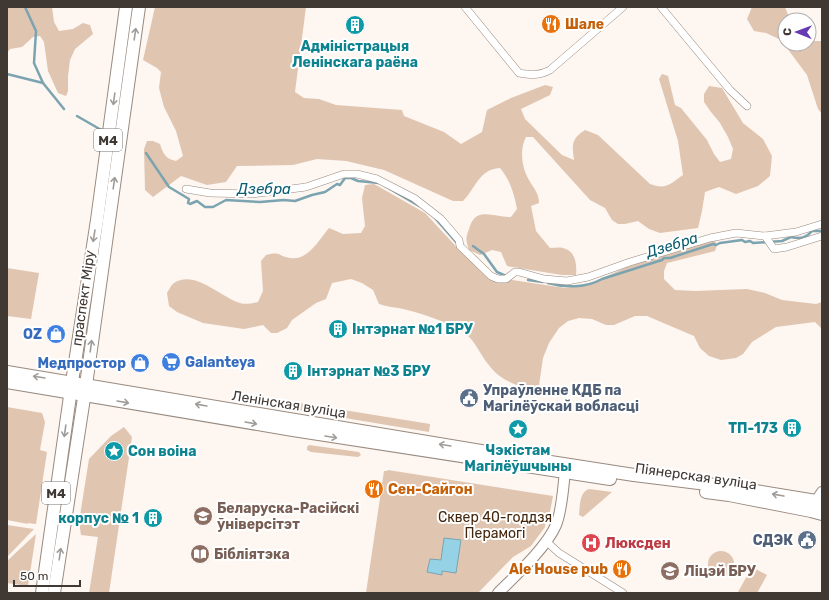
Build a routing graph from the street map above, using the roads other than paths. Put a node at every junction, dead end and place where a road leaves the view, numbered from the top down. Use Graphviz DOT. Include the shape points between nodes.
graph roads {
  1 [pos="126,7"];
  2 [pos="139,7"];
  3 [pos="465,7"];
  4 [pos="623,7"];
  5 [pos="661,7"];
  6 [pos="747,106"];
  7 [pos="186,189"];
  8 [pos="103,221"];
  9 [pos="822,224"];
  10 [pos="765,236"];
  11 [pos="822,236"];
  12 [pos="7,372"];
  13 [pos="7,382"];
  14 [pos="71,388"];
  15 [pos="85,390"];
  16 [pos="565,469"];
  17 [pos="819,504"];
  18 [pos="547,542"];
  19 [pos="42,593"];
  20 [pos="54,593"];
  21 [pos="498,593"];
  22 [pos="623,593"];
  1 -- 8 [label="main road, праспект Міру / М4, one-way"];
  8 -- 2 [label="main road, праспект Міру / М4, one-way"];
  3 -- 4 [label="street" via="519,73 530,75 542,75 550,70"];
  5 -- 6 [label="street" via="730,90"];
  7 -- 10 [label="street" via="210,194 252,194 306,187 344,174 377,179 414,198 441,219 459,240 464,251 491,276 498,279 506,279 515,272 520,272 544,279 567,281 588,277 710,238 736,233"];
  8 -- 14 [label="main road, праспект Міру / М4, one-way"];
  15 -- 8 [label="main road, праспект Міру / М4, one-way"];
  9 -- 10 [label="street" via="796,232"];
  10 -- 11 [label="street" via="774,249"];
  14 -- 12 [label="main road, Ленінская вуліца, one-way"];
  13 -- 14 [label="main road, Ленінская вуліца"];
  14 -- 15 [label="main road, Ленінская вуліца"];
  14 -- 19 [label="main road, праспект Міру / М4, one-way"];
  15 -- 16 [label="main road, Ленінская вуліца" via="272,417"];
  20 -- 15 [label="main road, праспект Міру / М4, one-way"];
  16 -- 17 [label="main road, Піянерская вуліца" via="731,487"];
  16 -- 18 [label="street" via="559,514"];
  18 -- 21 [label="street"];
  18 -- 22 [label="street" via="559,553"];
}
